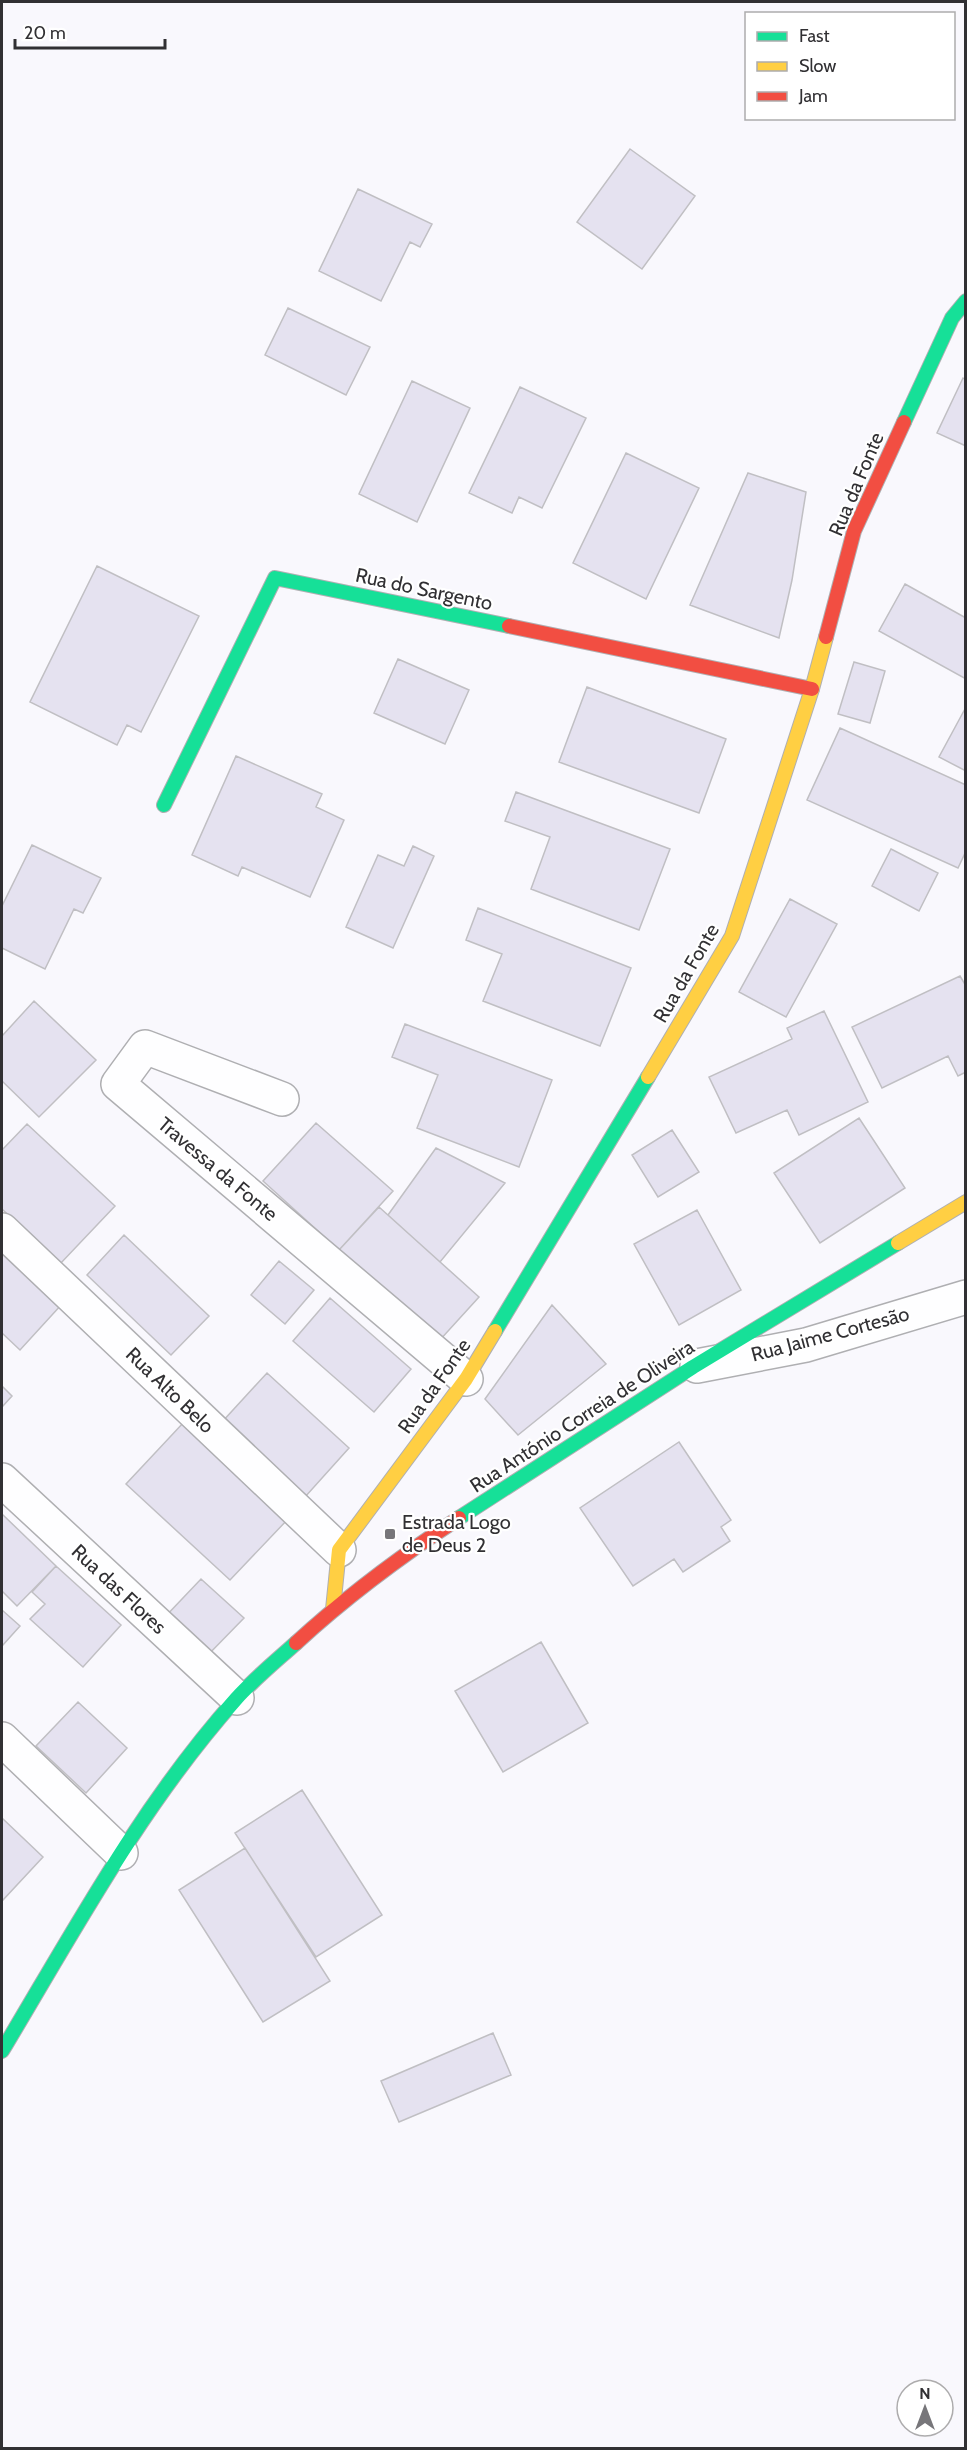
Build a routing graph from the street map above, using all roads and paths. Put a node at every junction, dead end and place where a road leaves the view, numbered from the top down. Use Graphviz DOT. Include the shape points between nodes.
graph roads {
  1 [pos="966,301"];
  2 [pos="812,689"];
  3 [pos="164,805"];
  4 [pos="282,1099"];
  5 [pos="966,1202"];
  6 [pos="2,1230"];
  7 [pos="966,1296"];
  8 [pos="693,1367"];
  9 [pos="466,1380"];
  10 [pos="2,1480"];
  11 [pos="339,1550"];
  12 [pos="333,1609"];
  13 [pos="237,1698"];
  14 [pos="2,1739"];
  15 [pos="121,1852"];
  16 [pos="2,2051"];
  1 -- 2 [label="street, Rua da Fonte" via="952,318 854,531"];
  2 -- 3 [label="street, Rua do Sargento" via="275,578"];
  2 -- 9 [label="street, Rua da Fonte" via="732,936"];
  4 -- 9 [label="street, Travessa da Fonte" via="145,1047 118,1084"];
  5 -- 8 [label="street, Rua António Correia de Oliveira"];
  6 -- 11 [label="street, Rua Alto Belo"];
  7 -- 8 [label="street, Rua Jaime Cortesão" via="806,1344"];
  8 -- 12 [label="street, Rua António Correia de Oliveira" via="404,1554"];
  9 -- 11 [label="street, Rua da Fonte"];
  10 -- 13 [label="street, Rua das Flores"];
  11 -- 12 [label="street"];
  12 -- 13 [label="street, Rua António Correia de Oliveira"];
  13 -- 15 [label="street, Rua António Correia de Oliveira"];
  14 -- 15 [label="street"];
  15 -- 16 [label="street, Rua António Correia de Oliveira"];
}
